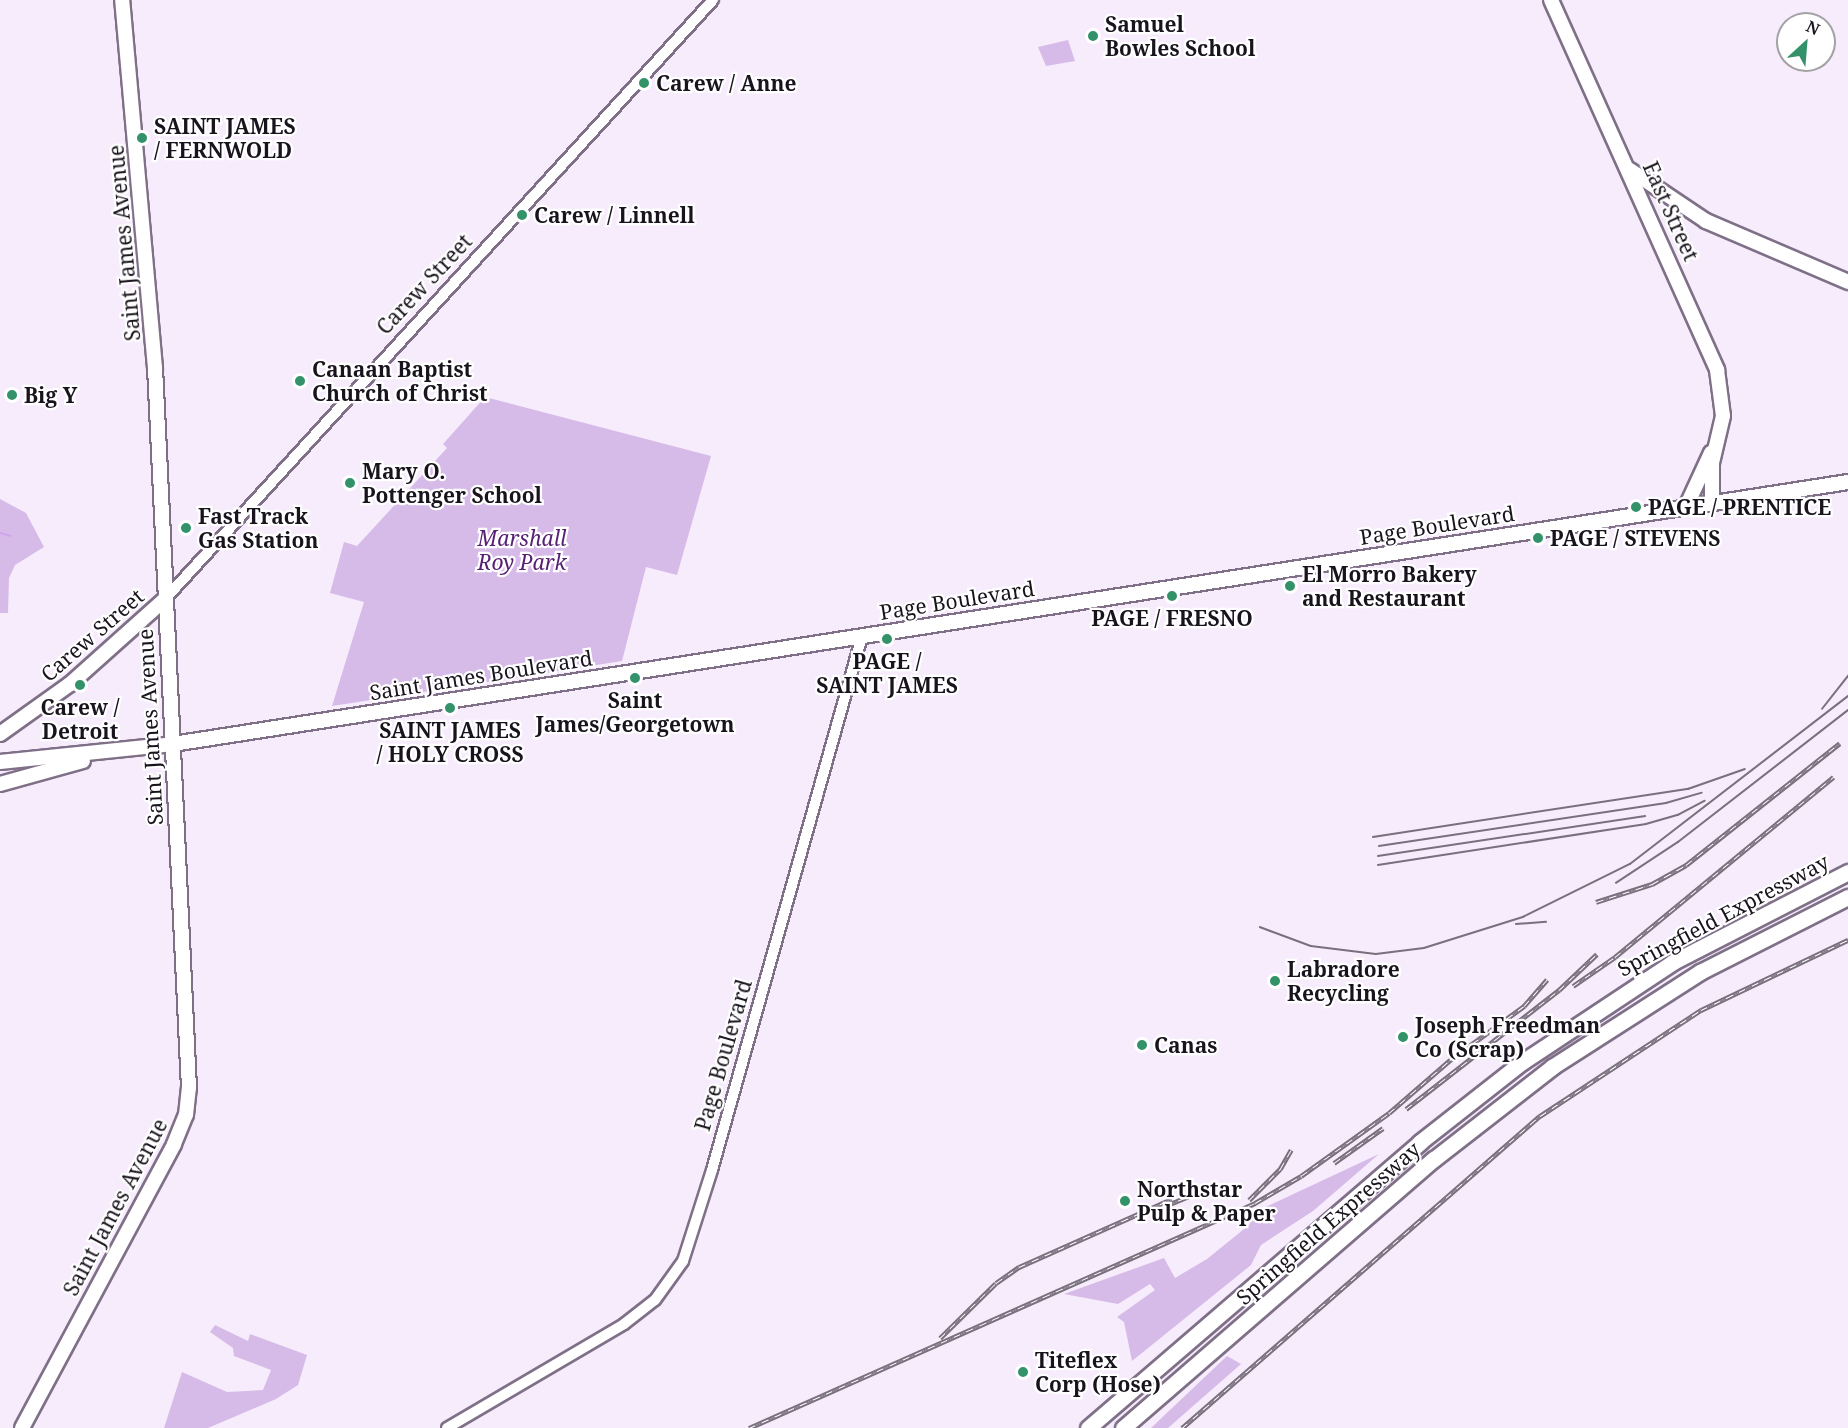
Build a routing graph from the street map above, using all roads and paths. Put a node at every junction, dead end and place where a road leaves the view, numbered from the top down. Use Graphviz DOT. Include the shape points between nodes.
graph roads {
  1 [pos="123,0"];
  2 [pos="713,0"];
  3 [pos="1551,0"];
  4 [pos="1630,170"];
  5 [pos="1848,282"];
  6 [pos="1716,446"];
  7 [pos="1848,482"];
  8 [pos="1712,503"];
  9 [pos="1686,507"];
  10 [pos="165,599"];
  11 [pos="862,636"];
  12 [pos="0,734"];
  13 [pos="173,744"];
  14 [pos="107,754"];
  15 [pos="0,762"];
  16 [pos="0,784"];
  17 [pos="1848,872"];
  18 [pos="1848,897"];
  19 [pos="21,1428"];
  20 [pos="447,1428"];
  21 [pos="1088,1428"];
  22 [pos="1123,1428"];
  1 -- 10 [label="main road, Saint James Avenue" via="150,297"];
  2 -- 10 [label="street, Carew Street"];
  3 -- 4 [label="main road, East Street"];
  4 -- 5 [label="main road" via="1706,221"];
  4 -- 6 [label="main road, East Street" via="1717,370 1723,404"];
  6 -- 8 [label="main road, East Street"];
  6 -- 9 [label="main road, East Street"];
  7 -- 8 [label="main road, Page Boulevard"];
  8 -- 9 [label="main road, Page Boulevard"];
  9 -- 11 [label="main road, Page Boulevard"];
  10 -- 12 [label="main road, Carew Street" via="70,684"];
  10 -- 13 [label="main road, Saint James Avenue"];
  11 -- 13 [label="main road, Saint James Boulevard"];
  11 -- 20 [label="street, Page Boulevard" via="683,1261 655,1300 624,1324"];
  13 -- 14 [label="main road, Saint James Boulevard"];
  13 -- 19 [label="main road, Saint James Avenue" via="189,1088 186,1115 164,1164"];
  14 -- 15 [label="main road, Saint James Boulevard"];
  14 -- 16 [label="main road, Saint James Boulevard"];
  17 -- 21 [label="highway, Springfield Expressway" via="1673,962 1522,1062 1420,1142"];
  18 -- 22 [label="highway, Springfield Expressway" via="1681,983 1552,1066 1434,1159"];
}
